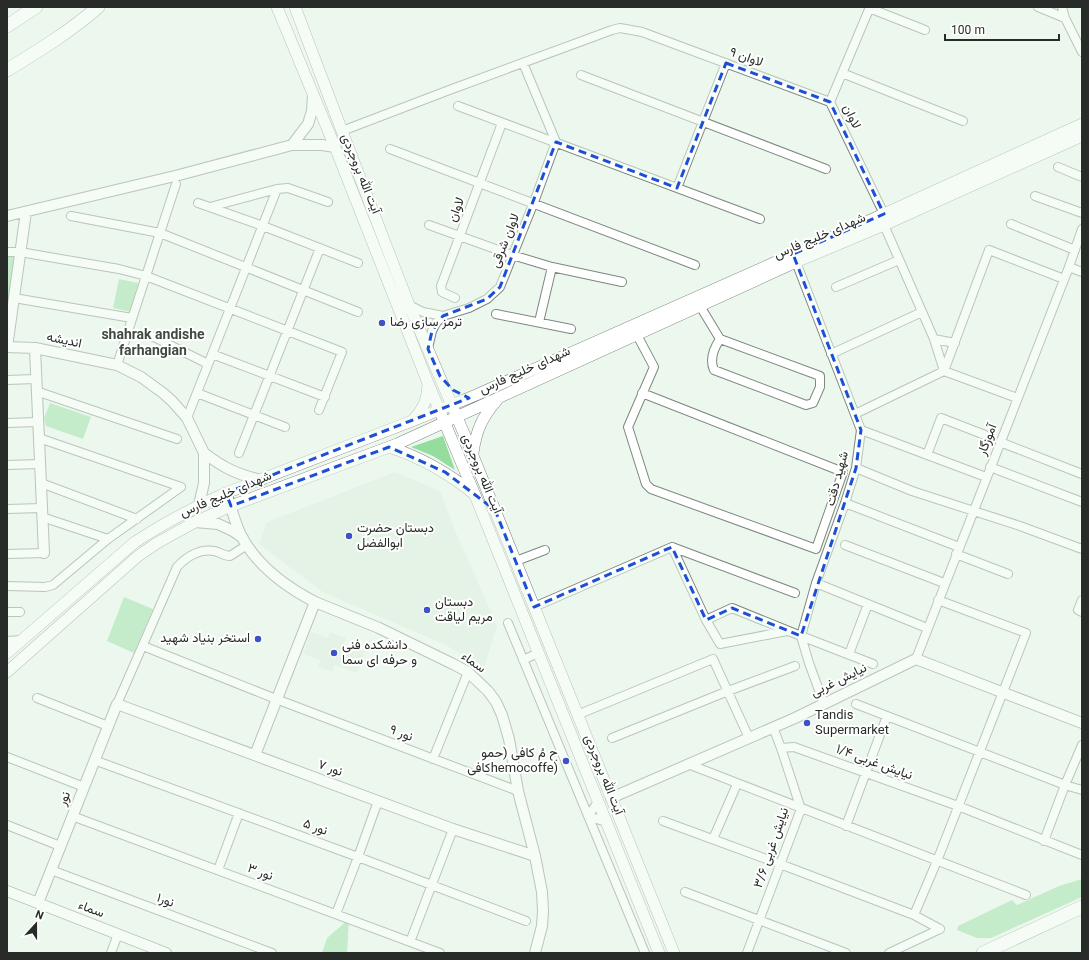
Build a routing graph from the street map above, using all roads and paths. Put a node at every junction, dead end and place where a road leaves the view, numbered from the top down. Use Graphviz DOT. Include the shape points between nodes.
graph roads {
  1 [pos="36,7"];
  2 [pos="277,7"];
  3 [pos="295,7"];
  4 [pos="1038,7"];
  5 [pos="1062,7"];
  6 [pos="98,8"];
  7 [pos="870,8"];
  8 [pos="1065,18"];
  9 [pos="7,26"];
  10 [pos="925,30"];
  11 [pos="1082,52"];
  12 [pos="523,62"];
  13 [pos="726,63"];
  14 [pos="7,70"];
  15 [pos="842,73"];
  16 [pos="581,75"];
  17 [pos="313,95"];
  18 [pos="830,102"];
  19 [pos="458,106"];
  20 [pos="703,121"];
  21 [pos="963,121"];
  22 [pos="502,123"];
  23 [pos="1082,124"];
  24 [pos="342,131"];
  25 [pos="1082,136"];
  26 [pos="556,142"];
  27 [pos="292,145"];
  28 [pos="335,147"];
  29 [pos="390,149"];
  30 [pos="1028,155"];
  31 [pos="1058,167"];
  32 [pos="826,169"];
  33 [pos="1082,177"];
  34 [pos="480,183"];
  35 [pos="176,184"];
  36 [pos="677,188"];
  37 [pos="277,189"];
  38 [pos="1035,196"];
  39 [pos="328,202"];
  40 [pos="534,202"];
  41 [pos="198,203"];
  42 [pos="210,207"];
  43 [pos="26,212"];
  44 [pos="1082,213"];
  45 [pos="7,216"];
  46 [pos="71,216"];
  47 [pos="760,219"];
  48 [pos="884,220"];
  49 [pos="1011,224"];
  50 [pos="430,225"];
  51 [pos="263,226"];
  52 [pos="1082,230"];
  53 [pos="160,233"];
  54 [pos="460,236"];
  55 [pos="320,248"];
  56 [pos="1075,250"];
  57 [pos="7,252"];
  58 [pos="20,252"];
  59 [pos="512,255"];
  60 [pos="899,260"];
  61 [pos="796,262"];
  62 [pos="358,263"];
  63 [pos="695,265"];
  64 [pos="246,267"];
  65 [pos="552,267"];
  66 [pos="1069,267"];
  67 [pos="1082,272"];
  68 [pos="146,276"];
  69 [pos="1064,279"];
  70 [pos="622,282"];
  71 [pos="836,287"];
  72 [pos="303,291"];
  73 [pos="722,291"];
  74 [pos="14,298"];
  75 [pos="455,298"];
  76 [pos="409,305"];
  77 [pos="700,306"];
  78 [pos="230,309"];
  79 [pos="358,312"];
  80 [pos="922,312"];
  81 [pos="496,314"];
  82 [pos="443,316"];
  83 [pos="132,318"];
  84 [pos="539,322"];
  85 [pos="571,329"];
  86 [pos="288,331"];
  87 [pos="148,334"];
  88 [pos="637,335"];
  89 [pos="720,339"];
  90 [pos="934,340"];
  91 [pos="954,343"];
  92 [pos="7,347"];
  93 [pos="34,348"];
  94 [pos="428,348"];
  95 [pos="212,354"];
  96 [pos="831,354"];
  97 [pos="208,364"];
  98 [pos="117,365"];
  99 [pos="944,371"];
  100 [pos="269,376"];
  101 [pos="440,376"];
  102 [pos="36,379"];
  103 [pos="7,380"];
  104 [pos="428,383"];
  105 [pos="36,391"];
  106 [pos="197,393"];
  107 [pos="642,393"];
  108 [pos="476,395"];
  109 [pos="325,397"];
  110 [pos="499,398"];
  111 [pos="1017,398"];
  112 [pos="452,405"];
  113 [pos="319,410"];
  114 [pos="440,410"];
  115 [pos="855,414"];
  116 [pos="254,415"];
  117 [pos="457,416"];
  118 [pos="187,418"];
  119 [pos="412,421"];
  120 [pos="38,422"];
  121 [pos="445,422"];
  122 [pos="7,423"];
  123 [pos="285,426"];
  124 [pos="860,430"];
  125 [pos="985,435"];
  126 [pos="39,438"];
  127 [pos="177,439"];
  128 [pos="467,439"];
  129 [pos="1000,442"];
  130 [pos="454,445"];
  131 [pos="389,447"];
  132 [pos="204,453"];
  133 [pos="239,453"];
  134 [pos="473,455"];
  135 [pos="927,455"];
  136 [pos="40,464"];
  137 [pos="7,465"];
  138 [pos="990,467"];
  139 [pos="856,468"];
  140 [pos="1082,474"];
  141 [pos="986,477"];
  142 [pos="261,480"];
  143 [pos="40,483"];
  144 [pos="226,493"];
  145 [pos="475,495"];
  146 [pos="1082,502"];
  147 [pos="845,503"];
  148 [pos="199,505"];
  149 [pos="231,506"];
  150 [pos="7,510"];
  151 [pos="973,511"];
  152 [pos="42,512"];
  153 [pos="137,519"];
  154 [pos="195,522"];
  155 [pos="108,539"];
  156 [pos="245,542"];
  157 [pos="845,545"];
  158 [pos="672,547"];
  159 [pos="1082,549"];
  160 [pos="545,550"];
  161 [pos="957,551"];
  162 [pos="44,553"];
  163 [pos="7,554"];
  164 [pos="516,561"];
  165 [pos="1008,574"];
  166 [pos="816,583"];
  167 [pos="944,583"];
  168 [pos="7,586"];
  169 [pos="795,593"];
  170 [pos="938,600"];
  171 [pos="1082,600"];
  172 [pos="314,602"];
  173 [pos="868,604"];
  174 [pos="534,607"];
  175 [pos="7,612"];
  176 [pos="20,612"];
  177 [pos="1082,612"];
  178 [pos="706,620"];
  179 [pos="508,624"];
  180 [pos="927,628"];
  181 [pos="787,631"];
  182 [pos="801,636"];
  183 [pos="22,640"];
  184 [pos="7,641"];
  185 [pos="143,646"];
  186 [pos="7,653"];
  187 [pos="538,653"];
  188 [pos="849,654"];
  189 [pos="916,658"];
  190 [pos="523,660"];
  191 [pos="873,664"];
  192 [pos="796,666"];
  193 [pos="7,672"];
  194 [pos="468,672"];
  195 [pos="728,691"];
  196 [pos="1002,692"];
  197 [pos="37,698"];
  198 [pos="276,699"];
  199 [pos="117,704"];
  200 [pos="824,704"];
  201 [pos="856,704"];
  202 [pos="577,715"];
  203 [pos="887,716"];
  204 [pos="1082,723"];
  205 [pos="108,726"];
  206 [pos="772,727"];
  207 [pos="612,738"];
  208 [pos="749,738"];
  209 [pos="1082,745"];
  210 [pos="782,748"];
  211 [pos="979,752"];
  212 [pos="255,755"];
  213 [pos="7,757"];
  214 [pos="433,759"];
  215 [pos="94,760"];
  216 [pos="688,764"];
  217 [pos="865,773"];
  218 [pos="737,784"];
  219 [pos="1065,784"];
  220 [pos="84,787"];
  221 [pos="1082,790"];
  222 [pos="518,791"];
  223 [pos="611,798"];
  224 [pos="378,801"];
  225 [pos="598,802"];
  226 [pos="958,806"];
  227 [pos="801,809"];
  228 [pos="239,813"];
  229 [pos="72,816"];
  230 [pos="588,816"];
  231 [pos="663,821"];
  232 [pos="606,822"];
  233 [pos="7,825"];
  234 [pos="846,826"];
  235 [pos="453,829"];
  236 [pos="713,839"];
  237 [pos="1044,840"];
  238 [pos="60,846"];
  239 [pos="1082,855"];
  240 [pos="535,856"];
  241 [pos="358,857"];
  242 [pos="937,861"];
  243 [pos="780,864"];
  244 [pos="51,870"];
  245 [pos="218,870"];
  246 [pos="432,885"];
  247 [pos="7,891"];
  248 [pos="685,892"];
  249 [pos="1026,895"];
  250 [pos="38,903"];
  251 [pos="1082,907"];
  252 [pos="336,914"];
  253 [pos="914,915"];
  254 [pos="646,920"];
  255 [pos="759,920"];
  256 [pos="526,921"];
  257 [pos="118,934"];
  258 [pos="638,935"];
  259 [pos="410,942"];
  260 [pos="111,953"];
  261 [pos="166,953"];
  262 [pos="272,953"];
  263 [pos="440,953"];
  264 [pos="535,953"];
  265 [pos="646,953"];
  266 [pos="659,953"];
  267 [pos="674,953"];
  268 [pos="747,953"];
  269 [pos="846,953"];
  270 [pos="889,953"];
  271 [pos="983,953"];
  1 -- 9 [label="main road"];
  2 -- 17 [label="main road, آیت الله بروجردی"];
  3 -- 24 [label="main road, آیت الله بروجردی"];
  4 -- 8 [label="street"];
  5 -- 8 [label="street"];
  6 -- 14 [label="main road"];
  7 -- 10 [label="street"];
  7 -- 15 [label="street, لاوان"];
  8 -- 11 [label="street"];
  12 -- 13 [label="street, لاوان ۹" via="620,28 642,32"];
  12 -- 24 [label="street, لاوان ۹"];
  12 -- 26 [label="street"];
  13 -- 18 [label="street, لاوان ۹"];
  13 -- 20 [label="street"];
  15 -- 18 [label="street, لاوان"];
  15 -- 21 [label="street"];
  16 -- 20 [label="street"];
  17 -- 27 [label="street" via="308,124"];
  17 -- 28 [label="main road, آیت الله بروجردی"];
  18 -- 48 [label="street, لاوان"];
  19 -- 22 [label="street"];
  20 -- 32 [label="street"];
  20 -- 36 [label="street"];
  22 -- 26 [label="street"];
  22 -- 34 [label="street, لاوان"];
  23 -- 30 [label="main road, شهدای خلیج فارس"];
  24 -- 76 [label="main road, آیت الله بروجردی"];
  25 -- 30 [label="main road, شهدای خلیج فارس"];
  26 -- 36 [label="street"];
  26 -- 40 [label="street, لاوان شرقی"];
  27 -- 28 [label="street"];
  27 -- 43 [label="street"];
  28 -- 104 [label="main road, آیت الله بروجردی"];
  29 -- 34 [label="street"];
  30 -- 48 [label="main road, شهدای خلیج فارس"];
  31 -- 33 [label="street"];
  34 -- 40 [label="street"];
  34 -- 54 [label="street, لاوان"];
  35 -- 53 [label="street"];
  36 -- 47 [label="street"];
  37 -- 39 [label="street" via="288,188"];
  37 -- 42 [label="street"];
  37 -- 51 [label="street"];
  38 -- 44 [label="street"];
  40 -- 59 [label="street, لاوان شرقی"];
  40 -- 63 [label="street"];
  41 -- 42 [label="street"];
  42 -- 51 [label="street"];
  43 -- 45 [label="street"];
  43 -- 58 [label="street"];
  46 -- 53 [label="street"];
  48 -- 60 [label="street, لاوان"];
  48 -- 61 [label="main road, شهدای خلیج فارس"];
  48 -- 73 [label="main road, شهدای خلیج فارس"];
  49 -- 56 [label="street"];
  50 -- 54 [label="street"];
  51 -- 55 [label="street"];
  51 -- 64 [label="street"];
  52 -- 56 [label="street, آموزگار"];
  53 -- 64 [label="street"];
  53 -- 68 [label="street"];
  54 -- 59 [label="street"];
  54 -- 75 [label="street, لاوان" via="441,286 442,292"];
  55 -- 62 [label="street"];
  55 -- 72 [label="street"];
  56 -- 66 [label="street, آموزگار"];
  57 -- 58 [label="street"];
  58 -- 68 [label="street"];
  58 -- 74 [label="street"];
  59 -- 65 [label="street"];
  59 -- 82 [label="street, لاوان شرقی" via="500,287 487,300"];
  60 -- 71 [label="street"];
  60 -- 80 [label="street, لاوان"];
  61 -- 73 [label="main road, شهدای خلیج فارس"];
  61 -- 96 [label="street, شهید دقت"];
  64 -- 72 [label="street"];
  64 -- 78 [label="street"];
  65 -- 70 [label="street"];
  65 -- 84 [label="street"];
  66 -- 67 [label="street"];
  66 -- 69 [label="street, آموزگار"];
  68 -- 78 [label="street"];
  68 -- 83 [label="street"];
  69 -- 91 [label="street" via="989,250"];
  69 -- 111 [label="street, آموزگار"];
  72 -- 79 [label="street"];
  72 -- 86 [label="street"];
  73 -- 77 [label="main road, شهدای خلیج فارس"];
  73 -- 108 [label="main road, شهدای خلیج فارس"];
  74 -- 83 [label="street"];
  74 -- 92 [label="street"];
  76 -- 82 [label="street" via="423,312"];
  76 -- 94 [label="main road, آیت الله بروجردی"];
  77 -- 88 [label="main road, شهدای خلیج فارس"];
  77 -- 89 [label="street"];
  78 -- 86 [label="street"];
  78 -- 95 [label="street"];
  80 -- 90 [label="street, لاوان"];
  80 -- 96 [label="street"];
  81 -- 84 [label="street"];
  82 -- 94 [label="street" via="432,331"];
  83 -- 98 [label="street"];
  84 -- 85 [label="street"];
  86 -- 100 [label="street"];
  86 -- 109 [label="street" via="342,352"];
  87 -- 97 [label="street"];
  88 -- 107 [label="street" via="654,366"];
  88 -- 110 [label="main road, شهدای خلیج فارس"];
  89 -- 89 [label="street" via="820,376 820,387 814,403 806,405 714,370 711,365 712,357"];
  90 -- 91 [label="street"];
  90 -- 99 [label="street, لاوان"];
  91 -- 99 [label="street"];
  92 -- 93 [label="street"];
  93 -- 98 [label="street, اندیشه"];
  93 -- 102 [label="street, اندیشه"];
  94 -- 101 [label="main road, آیت الله بروجردی"];
  95 -- 97 [label="street"];
  95 -- 100 [label="street"];
  96 -- 115 [label="street, شهید دقت"];
  97 -- 106 [label="street"];
  98 -- 118 [label="street, اندیشه" via="150,383 172,401"];
  99 -- 111 [label="street"];
  99 -- 115 [label="street"];
  100 -- 109 [label="street"];
  100 -- 116 [label="street"];
  101 -- 108 [label="main road" via="453,390"];
  101 -- 112 [label="main road, آیت الله بروجردی"];
  102 -- 103 [label="street"];
  102 -- 105 [label="street, اندیشه"];
  104 -- 114 [label="main road, آیت الله بروجردی"];
  104 -- 119 [label="main road" via="426,400"];
  105 -- 120 [label="street, اندیشه"];
  105 -- 127 [label="street"];
  106 -- 116 [label="street"];
  106 -- 118 [label="street"];
  107 -- 107 [label="street" via="628,427 646,484 651,489 816,550 843,472"];
  108 -- 112 [label="main road, شهدای خلیج فارس"];
  109 -- 113 [label="street"];
  110 -- 117 [label="main road, شهدای خلیج فارس"];
  110 -- 134 [label="main road" via="482,420 475,437"];
  111 -- 129 [label="street, آموزگار"];
  112 -- 114 [label="main road, شهدای خلیج فارس"];
  112 -- 117 [label="main road, آیت الله بروجردی"];
  114 -- 119 [label="main road, شهدای خلیج فارس"];
  114 -- 121 [label="main road, آیت الله بروجردی"];
  115 -- 124 [label="street, شهید دقت"];
  116 -- 123 [label="street"];
  116 -- 133 [label="street"];
  117 -- 121 [label="main road, شهدای خلیج فارس"];
  117 -- 128 [label="main road, آیت الله بروجردی"];
  118 -- 132 [label="street, اندیشه"];
  119 -- 142 [label="main road, شهدای خلیج فارس"];
  120 -- 122 [label="street"];
  120 -- 126 [label="street, اندیشه"];
  121 -- 130 [label="main road, آیت الله بروجردی"];
  121 -- 131 [label="main road, شهدای خلیج فارس"];
  124 -- 135 [label="street"];
  124 -- 139 [label="street, شهید دقت"];
  125 -- 135 [label="street" via="941,418"];
  126 -- 136 [label="street, اندیشه"];
  126 -- 153 [label="street" via="181,487"];
  128 -- 130 [label="main road" via="459,440"];
  128 -- 134 [label="main road, آیت الله بروجردی"];
  129 -- 138 [label="street, آموزگار"];
  129 -- 140 [label="street"];
  130 -- 145 [label="main road, آیت الله بروجردی"];
  131 -- 145 [label="main road" via="444,472"];
  131 -- 149 [label="main road, شهدای خلیج فارس"];
  132 -- 142 [label="street, اندیشه" via="222,467"];
  132 -- 148 [label="street, اندیشه" via="204,483"];
  134 -- 164 [label="main road, آیت الله بروجردی"];
  135 -- 141 [label="street"];
  136 -- 137 [label="street"];
  136 -- 143 [label="street, اندیشه"];
  138 -- 141 [label="street, آموزگار"];
  138 -- 146 [label="street"];
  139 -- 147 [label="street, شهید دقت"];
  139 -- 151 [label="street" via="912,491"];
  141 -- 151 [label="street, آموزگار"];
  142 -- 144 [label="main road, شهدای خلیج فارس"];
  143 -- 152 [label="street, اندیشه"];
  143 -- 153 [label="street"];
  144 -- 148 [label="main road, شهدای خلیج فارس"];
  144 -- 149 [label="street, سماء"];
  145 -- 187 [label="main road, آیت الله بروجردی"];
  147 -- 161 [label="street"];
  147 -- 166 [label="street, شهید دقت"];
  148 -- 183 [label="main road, شهدای خلیج فارس" via="135,542"];
  149 -- 154 [label="main road, شهدای خلیج فارس"];
  149 -- 156 [label="street, سماء"];
  150 -- 152 [label="street"];
  151 -- 159 [label="street"];
  151 -- 161 [label="street, آموزگار"];
  152 -- 155 [label="street"];
  152 -- 162 [label="street, اندیشه"];
  153 -- 155 [label="street"];
  154 -- 156 [label="street" via="218,524"];
  154 -- 193 [label="main road, شهدای خلیج فارس" via="138,556"];
  155 -- 168 [label="street" via="53,585"];
  156 -- 172 [label="street, سماء" via="276,578"];
  156 -- 185 [label="street" via="230,556 211,550 193,554 177,567"];
  157 -- 167 [label="street"];
  158 -- 169 [label="street"];
  158 -- 174 [label="street"];
  158 -- 178 [label="street"];
  160 -- 164 [label="street"];
  161 -- 165 [label="street"];
  161 -- 167 [label="street, آموزگار"];
  162 -- 163 [label="street"];
  164 -- 174 [label="main road, آیت الله بروجردی"];
  166 -- 173 [label="street"];
  166 -- 182 [label="street, شهید دقت"];
  167 -- 170 [label="street, آموزگار"];
  170 -- 180 [label="street, آموزگار"];
  170 -- 196 [label="street" via="1026,633"];
  171 -- 177 [label="street" via="1078,610"];
  172 -- 194 [label="street, سماء" via="379,628"];
  172 -- 198 [label="street"];
  173 -- 180 [label="street"];
  173 -- 188 [label="street"];
  174 -- 202 [label="main road, آیت الله بروجردی"];
  175 -- 176 [label="street"];
  178 -- 181 [label="street" via="732,608"];
  178 -- 181 [label="street" via="720,644"];
  179 -- 190 [label="street"];
  180 -- 189 [label="street, آموزگار"];
  181 -- 182 [label="street"];
  182 -- 188 [label="street"];
  182 -- 200 [label="street"];
  183 -- 184 [label="street"];
  183 -- 186 [label="main road, شهدای خلیج فارس"];
  185 -- 198 [label="street, نور ۹"];
  185 -- 199 [label="street"];
  187 -- 190 [label="street"];
  187 -- 225 [label="main road, آیت الله بروجردی"];
  188 -- 191 [label="street"];
  189 -- 196 [label="street"];
  189 -- 200 [label="street, نیایش غربی"];
  190 -- 230 [label="street"];
  192 -- 195 [label="street"];
  194 -- 214 [label="street"];
  194 -- 222 [label="street, سماء" via="488,691 502,715"];
  195 -- 202 [label="street" via="712,659"];
  195 -- 207 [label="street"];
  195 -- 208 [label="street"];
  196 -- 204 [label="street"];
  196 -- 211 [label="street"];
  197 -- 205 [label="street"];
  198 -- 212 [label="street"];
  198 -- 214 [label="street, نور ۹"];
  199 -- 205 [label="street, نور"];
  199 -- 212 [label="street, نور ۷"];
  200 -- 206 [label="street, نیایش غربی"];
  201 -- 203 [label="street"];
  202 -- 223 [label="main road, آیت الله بروجردی"];
  203 -- 211 [label="street"];
  203 -- 217 [label="street"];
  205 -- 215 [label="street, نور"];
  206 -- 208 [label="street, نیایش غربی"];
  206 -- 210 [label="street, نیایش غربی ۳/۶"];
  208 -- 216 [label="street, نیایش غربی"];
  209 -- 219 [label="street"];
  210 -- 217 [label="street, نیایش غربی ۱/۴" via="794,746"];
  210 -- 227 [label="street, نیایش غربی ۳/۶"];
  211 -- 219 [label="street"];
  211 -- 226 [label="street"];
  212 -- 224 [label="street, نور ۷"];
  213 -- 220 [label="street"];
  214 -- 222 [label="street, نور ۹"];
  215 -- 220 [label="street, نور"];
  215 -- 228 [label="street, نور ۵"];
  216 -- 218 [label="street"];
  216 -- 223 [label="street, نیایش غربی"];
  217 -- 226 [label="street, نیایش غربی ۱/۴"];
  217 -- 234 [label="street"];
  218 -- 227 [label="street"];
  218 -- 236 [label="street"];
  219 -- 221 [label="street"];
  219 -- 237 [label="street"];
  220 -- 229 [label="street, نور"];
  222 -- 240 [label="street, سماء"];
  223 -- 267 [label="main road, آیت الله بروجردی"];
  224 -- 235 [label="street, نور ۷"];
  224 -- 241 [label="street"];
  225 -- 230 [label="street"];
  225 -- 232 [label="main road, آیت الله بروجردی"];
  226 -- 237 [label="street, نیایش غربی ۱/۴"];
  226 -- 242 [label="street"];
  227 -- 234 [label="street"];
  227 -- 243 [label="street, نیایش غربی ۳/۶"];
  228 -- 241 [label="street, نور ۵"];
  228 -- 245 [label="street"];
  229 -- 238 [label="street, نور"];
  229 -- 245 [label="street, نور ۳"];
  230 -- 232 [label="street"];
  230 -- 258 [label="street"];
  231 -- 236 [label="street"];
  232 -- 254 [label="main road, آیت الله بروجردی"];
  233 -- 238 [label="street"];
  234 -- 242 [label="street"];
  235 -- 240 [label="street, نور ۷"];
  235 -- 246 [label="street"];
  236 -- 243 [label="street"];
  237 -- 239 [label="street, نیایش غربی ۱/۴"];
  238 -- 244 [label="street, نور"];
  240 -- 264 [label="street, سماء" via="544,911"];
  241 -- 246 [label="street, نور ۵"];
  241 -- 252 [label="street"];
  242 -- 249 [label="street"];
  242 -- 253 [label="street"];
  243 -- 253 [label="street"];
  243 -- 255 [label="street, نیایش غربی ۳/۶"];
  244 -- 250 [label="street, نور"];
  244 -- 262 [label="street, نور۱"];
  245 -- 252 [label="street, نور ۳"];
  246 -- 256 [label="street, نور ۵"];
  246 -- 259 [label="street"];
  247 -- 250 [label="street, سماء"];
  248 -- 255 [label="street"];
  250 -- 257 [label="street, سماء"];
  251 -- 271 [label="main road"];
  252 -- 259 [label="street, نور ۳"];
  253 -- 270 [label="street" via="940,929"];
  254 -- 258 [label="street"];
  254 -- 266 [label="main road, آیت الله بروجردی"];
  255 -- 268 [label="street, نیایش غربی ۳/۶"];
  255 -- 269 [label="street"];
  257 -- 260 [label="street"];
  257 -- 261 [label="street, سماء"];
  258 -- 265 [label="street"];
  259 -- 263 [label="street, نور ۳"];
}
